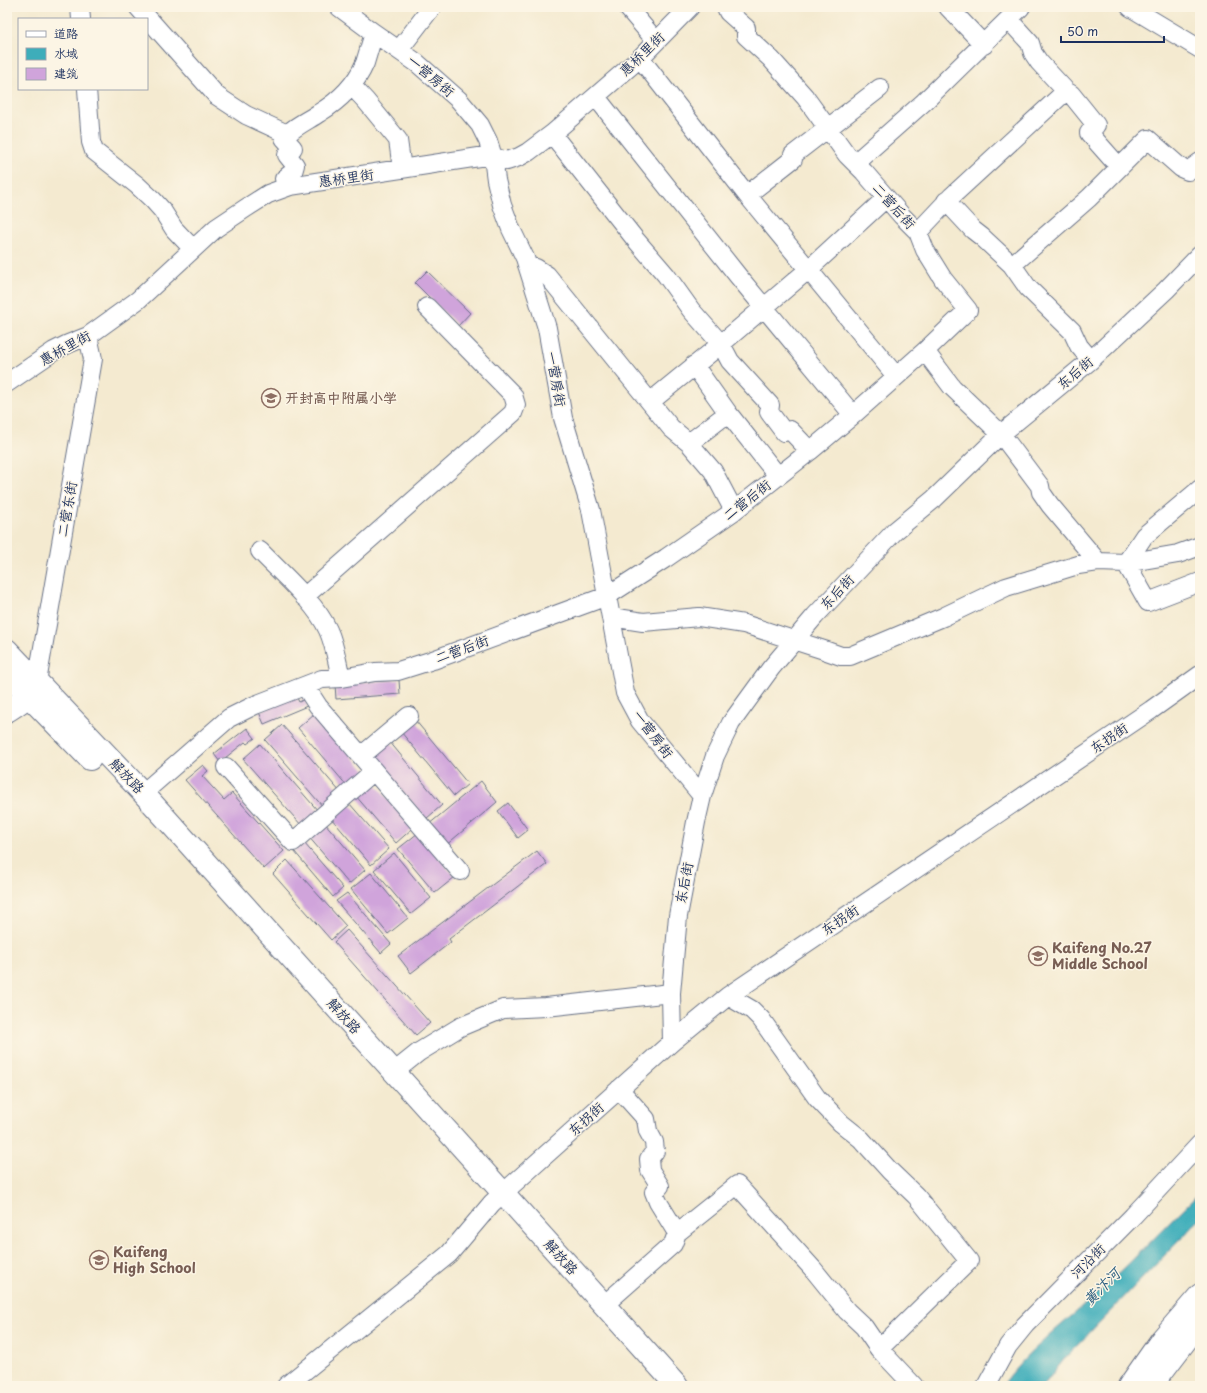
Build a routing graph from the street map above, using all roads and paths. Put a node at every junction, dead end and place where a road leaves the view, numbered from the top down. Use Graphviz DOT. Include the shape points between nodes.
graph roads {
  1 [pos="80,7"];
  2 [pos="138,7"];
  3 [pos="339,7"];
  4 [pos="432,7"];
  5 [pos="627,7"];
  6 [pos="690,7"];
  7 [pos="726,7"];
  8 [pos="948,7"];
  9 [pos="1021,7"];
  10 [pos="1130,7"];
  11 [pos="81,18"];
  12 [pos="148,18"];
  13 [pos="148,18"];
  14 [pos="1009,20"];
  15 [pos="374,33"];
  16 [pos="656,41"];
  17 [pos="984,44"];
  18 [pos="1200,49"];
  19 [pos="399,50"];
  20 [pos="640,58"];
  21 [pos="352,86"];
  22 [pos="880,88"];
  23 [pos="87,90"];
  24 [pos="1066,91"];
  25 [pos="596,96"];
  26 [pos="829,129"];
  27 [pos="286,134"];
  28 [pos="552,134"];
  29 [pos="493,157"];
  30 [pos="1200,162"];
  31 [pos="855,163"];
  32 [pos="1121,166"];
  33 [pos="402,169"];
  34 [pos="290,186"];
  35 [pos="747,195"];
  36 [pos="886,198"];
  37 [pos="946,201"];
  38 [pos="918,232"];
  39 [pos="193,249"];
  40 [pos="1200,255"];
  41 [pos="527,265"];
  42 [pos="1012,265"];
  43 [pos="809,269"];
  44 [pos="427,307"];
  45 [pos="765,307"];
  46 [pos="88,336"];
  47 [pos="720,344"];
  48 [pos="925,351"];
  49 [pos="1091,360"];
  50 [pos="694,365"];
  51 [pos="896,376"];
  52 [pos="7,383"];
  53 [pos="650,402"];
  54 [pos="728,413"];
  55 [pos="852,415"];
  56 [pos="1001,434"];
  57 [pos="689,443"];
  58 [pos="810,451"];
  59 [pos="778,476"];
  60 [pos="1200,489"];
  61 [pos="734,511"];
  62 [pos="1200,546"];
  63 [pos="260,551"];
  64 [pos="1098,562"];
  65 [pos="1126,563"];
  66 [pos="1200,582"];
  67 [pos="607,596"];
  68 [pos="304,597"];
  69 [pos="611,617"];
  70 [pos="794,640"];
  71 [pos="7,650"];
  72 [pos="7,674"];
  73 [pos="1200,675"];
  74 [pos="341,678"];
  75 [pos="305,686"];
  76 [pos="33,689"];
  77 [pos="7,711"];
  78 [pos="409,716"];
  79 [pos="361,756"];
  80 [pos="226,767"];
  81 [pos="374,771"];
  82 [pos="143,793"];
  83 [pos="702,796"];
  84 [pos="460,871"];
  85 [pos="671,993"];
  86 [pos="728,996"];
  87 [pos="672,1042"];
  88 [pos="394,1072"];
  89 [pos="620,1089"];
  90 [pos="1200,1144"];
  91 [pos="498,1198"];
  92 [pos="678,1233"];
  93 [pos="1200,1295"];
  94 [pos="604,1305"];
  95 [pos="1200,1322"];
  96 [pos="880,1349"];
  97 [pos="286,1386"];
  98 [pos="656,1386"];
  99 [pos="677,1386"];
  100 [pos="914,1386"];
  101 [pos="986,1386"];
  102 [pos="1129,1386"];
  103 [pos="1151,1386"];
  1 -- 11 [label="street"];
  2 -- 13 [label="street"];
  3 -- 15 [label="street, 一营房街"];
  4 -- 19 [label="street"];
  5 -- 16 [label="street"];
  6 -- 16 [label="street, 惠桥里街"];
  7 -- 26 [label="street, 二营后街" via="746,28 746,36 787,76"];
  8 -- 17 [label="street"];
  9 -- 14 [label="street"];
  10 -- 18 [label="street"];
  12 -- 27 [label="street" via="217,96 246,115"];
  14 -- 17 [label="street"];
  14 -- 24 [label="street" via="1030,43 1039,62"];
  15 -- 19 [label="street, 一营房街"];
  15 -- 21 [label="street" via="364,64"];
  16 -- 20 [label="street, 惠桥里街"];
  17 -- 31 [label="street"];
  19 -- 29 [label="street, 一营房街" via="459,100 480,125"];
  20 -- 25 [label="street, 惠桥里街"];
  20 -- 35 [label="street"];
  21 -- 27 [label="street" via="328,108"];
  21 -- 33 [label="street" via="398,140"];
  22 -- 26 [label="street"];
  23 -- 39 [label="street" via="94,151 153,200 174,229"];
  24 -- 32 [label="street" via="1096,125 1089,133"];
  24 -- 37 [label="street"];
  25 -- 28 [label="street, 惠桥里街"];
  25 -- 45 [label="street"];
  26 -- 31 [label="street, 二营后街"];
  26 -- 35 [label="street" via="793,155 793,159"];
  27 -- 34 [label="street" via="284,138 293,148 287,155 296,165 293,172 284,179"];
  28 -- 29 [label="street, 惠桥里街" via="528,152 512,160"];
  28 -- 47 [label="street"];
  29 -- 33 [label="street, 惠桥里街"];
  29 -- 41 [label="street, 一营房街" via="502,205"];
  30 -- 32 [label="street" via="1188,171 1181,168 1148,139"];
  31 -- 36 [label="street, 二营后街"];
  32 -- 42 [label="street"];
  33 -- 34 [label="street, 惠桥里街"];
  34 -- 39 [label="street, 惠桥里街" via="268,194 246,208 216,228"];
  35 -- 43 [label="street"];
  36 -- 38 [label="street, 二营后街"];
  36 -- 43 [label="street"];
  37 -- 38 [label="street"];
  37 -- 42 [label="street" via="973,230"];
  38 -- 48 [label="street, 二营后街" via="925,250 943,280 968,310"];
  39 -- 46 [label="street, 惠桥里街" via="138,300"];
  40 -- 49 [label="street, 东后街"];
  41 -- 53 [label="street" via="547,275"];
  41 -- 67 [label="street, 一营房街" via="547,328 563,418 590,510"];
  42 -- 49 [label="street" via="1033,294 1072,332 1079,346"];
  43 -- 45 [label="street"];
  43 -- 51 [label="street"];
  44 -- 68 [label="street" via="514,395 516,405 513,413"];
  45 -- 47 [label="street"];
  45 -- 55 [label="street"];
  46 -- 52 [label="street, 惠桥里街" via="54,352"];
  46 -- 76 [label="street, 二营东街" via="93,359"];
  47 -- 50 [label="street"];
  47 -- 58 [label="street" via="730,361 770,405 769,412 784,432 790,430"];
  48 -- 51 [label="street, 二营后街"];
  48 -- 56 [label="street" via="952,387"];
  49 -- 56 [label="street, 东后街"];
  50 -- 53 [label="street"];
  50 -- 54 [label="street"];
  51 -- 55 [label="street, 二营后街"];
  53 -- 57 [label="street" via="671,428"];
  54 -- 57 [label="street"];
  54 -- 59 [label="street"];
  55 -- 58 [label="street, 二营后街"];
  56 -- 64 [label="street" via="1040,486 1050,505"];
  56 -- 70 [label="street, 东后街" via="934,499 895,532"];
  57 -- 61 [label="street" via="713,471"];
  58 -- 59 [label="street, 二营后街"];
  59 -- 61 [label="street, 二营后街"];
  60 -- 65 [label="street" via="1144,536"];
  61 -- 67 [label="street, 二营后街"];
  62 -- 65 [label="street" via="1178,554"];
  63 -- 68 [label="street"];
  64 -- 65 [label="street"];
  64 -- 70 [label="street" via="1078,565 1006,586 943,617 850,656 841,656"];
  65 -- 66 [label="street" via="1148,602"];
  67 -- 69 [label="street, 一营房街"];
  67 -- 74 [label="street, 二营后街" via="398,671"];
  68 -- 74 [label="street" via="323,620 329,632"];
  69 -- 70 [label="street" via="643,622 699,617 744,624"];
  69 -- 83 [label="street, 一营房街" via="629,703 640,721"];
  70 -- 83 [label="street, 东后街" via="731,723 715,756"];
  71 -- 76 [label="main road, 解放路"];
  72 -- 76 [label="main road, 解放路"];
  73 -- 86 [label="street, 东拐街"];
  74 -- 75 [label="street, 二营后街" via="322,679"];
  75 -- 79 [label="street" via="318,706"];
  75 -- 82 [label="street, 二营后街" via="229,718"];
  76 -- 77 [label="main road"];
  76 -- 82 [label="main road, 解放路"];
  76 -- 91 [label="main road, 解放路" via="132,801"];
  78 -- 79 [label="street"];
  79 -- 81 [label="street"];
  80 -- 81 [label="street" via="293,842"];
  81 -- 84 [label="street"];
  82 -- 88 [label="main road, 解放路"];
  83 -- 85 [label="street, 东后街" via="678,916"];
  85 -- 87 [label="street, 东后街"];
  85 -- 88 [label="street" via="546,1008 503,1009 460,1027 419,1052"];
  86 -- 87 [label="street, 东拐街"];
  86 -- 96 [label="street" via="752,1010 761,1019 817,1098 916,1196 969,1261"];
  87 -- 89 [label="street, 东拐街"];
  88 -- 91 [label="main road, 解放路"];
  89 -- 91 [label="street, 东拐街"];
  89 -- 92 [label="street" via="646,1119 655,1151 649,1159 650,1170 660,1186 654,1192"];
  90 -- 101 [label="street, 河沿街" via="1025,1325 1008,1346"];
  91 -- 94 [label="main road, 解放路"];
  91 -- 97 [label="street, 东拐街" via="449,1254"];
  91 -- 98 [label="main road, 解放路"];
  92 -- 94 [label="street" via="673,1244"];
  92 -- 96 [label="street" via="737,1185 814,1269"];
  93 -- 102 [label="main road" via="1162,1340"];
  94 -- 99 [label="main road, 解放路"];
  95 -- 103 [label="main road"];
  96 -- 100 [label="street"];
}
